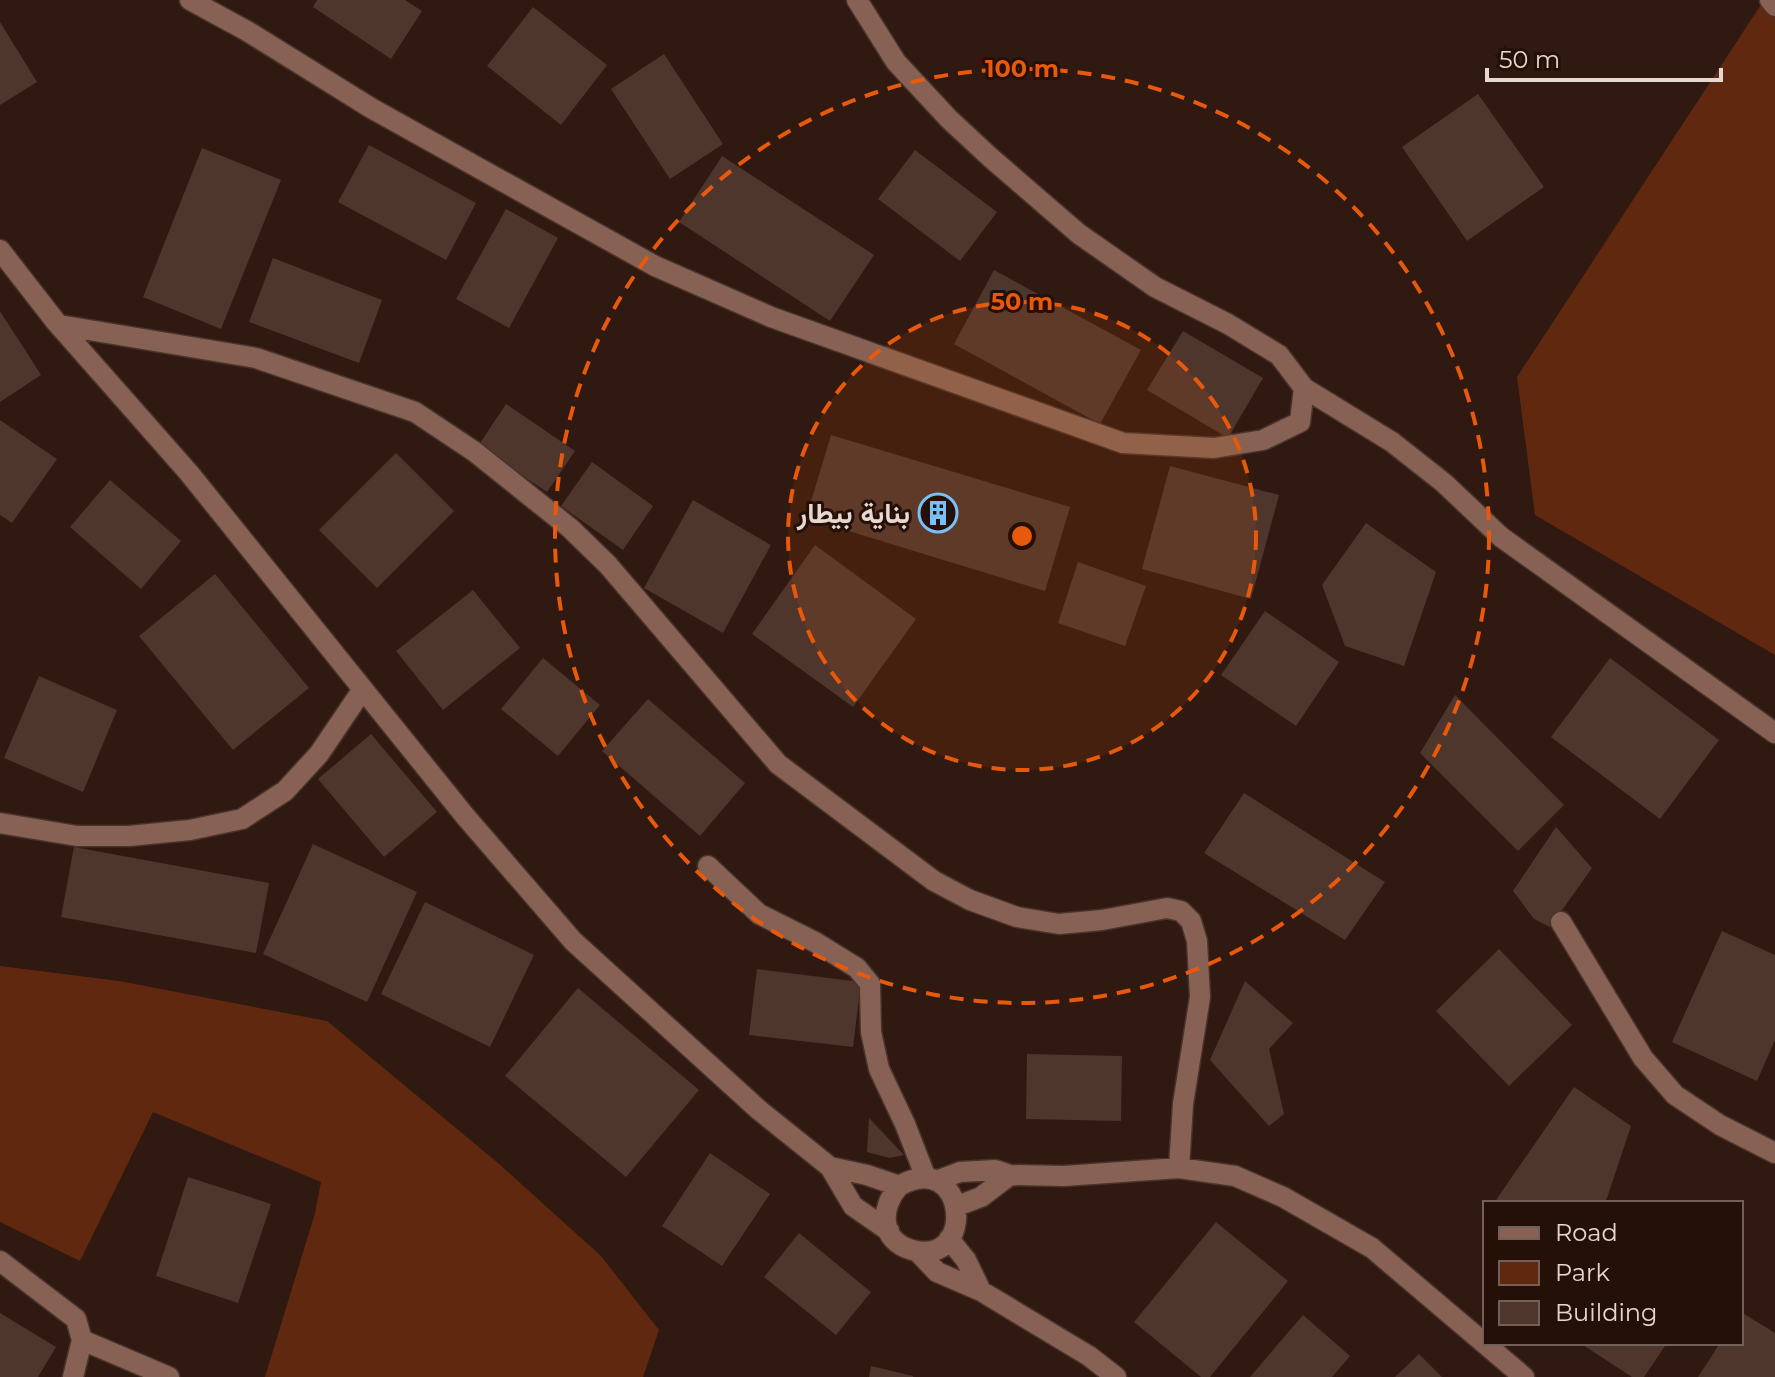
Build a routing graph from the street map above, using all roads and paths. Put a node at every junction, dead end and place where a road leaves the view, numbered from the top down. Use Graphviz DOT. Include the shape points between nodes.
graph roads {
  1 [pos="190,0"];
  2 [pos="857,0"];
  3 [pos="1770,0"];
  4 [pos="1775,6"];
  5 [pos="0,250"];
  6 [pos="59,325"];
  7 [pos="1304,388"];
  8 [pos="363,689"];
  9 [pos="1775,733"];
  10 [pos="0,823"];
  11 [pos="708,866"];
  12 [pos="1561,922"];
  13 [pos="1775,1153"];
  14 [pos="830,1167"];
  15 [pos="1179,1168"];
  16 [pos="1010,1175"];
  17 [pos="931,1180"];
  18 [pos="899,1186"];
  19 [pos="957,1206"];
  20 [pos="889,1231"];
  21 [pos="949,1239"];
  22 [pos="917,1251"];
  23 [pos="0,1261"];
  24 [pos="981,1291"];
  25 [pos="82,1340"];
  26 [pos="1483,1342"];
  27 [pos="1486,1345"];
  28 [pos="73,1377"];
  29 [pos="169,1377"];
  30 [pos="1116,1377"];
  31 [pos="1524,1377"];
  1 -- 7 [label="street" via="655,266 771,317 1027,411 1123,443 1214,448 1263,440 1300,422"];
  2 -- 7 [label="street" via="896,62 949,119 1046,206 1155,287 1279,355"];
  3 -- 4 [label="street"];
  5 -- 6 [label="street"];
  6 -- 8 [label="street" via="189,473"];
  6 -- 15 [label="street" via="256,358 415,412 475,452 608,565 778,764 934,881 970,900 1017,917 1059,924 1167,908 1181,911 1191,921 1197,941 1200,997"];
  7 -- 9 [label="street" via="1392,442 1501,537"];
  8 -- 10 [label="street" via="319,754 285,791 242,819 129,836 77,836"];
  8 -- 14 [label="street" via="573,941 759,1110"];
  11 -- 17 [label="street" via="759,914 857,968 870,984 871,1032 879,1069"];
  12 -- 13 [label="street" via="1643,1058 1675,1095"];
  14 -- 18 [label="street"];
  14 -- 20 [label="street" via="853,1206"];
  15 -- 16 [label="street"];
  15 -- 26 [label="street" via="1235,1176 1372,1248"];
  16 -- 17 [label="street" via="980,1170"];
  16 -- 19 [label="street" via="981,1197"];
  17 -- 18 [label="street" via="917,1178"];
  17 -- 19 [label="street" via="946,1187"];
  18 -- 20 [label="street" via="886,1207"];
  19 -- 21 [label="street"];
  20 -- 22 [label="street" via="895,1241"];
  21 -- 22 [label="street" via="940,1247"];
  21 -- 24 [label="street"];
  22 -- 24 [label="street" via="937,1272"];
  23 -- 25 [label="street" via="76,1319"];
  24 -- 30 [label="street"];
  25 -- 28 [label="street"];
  25 -- 29 [label="street"];
  27 -- 31 [label="street"];
}
